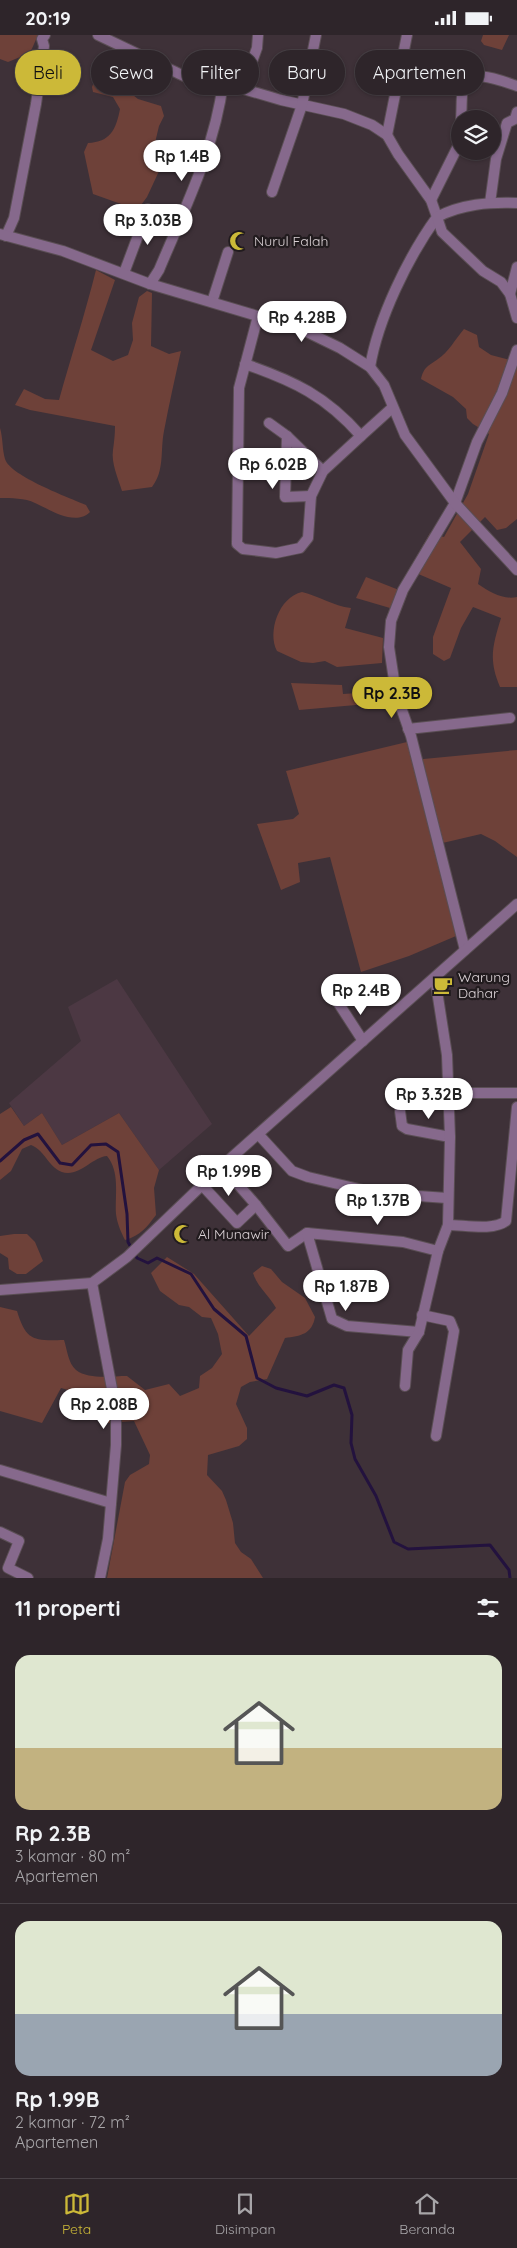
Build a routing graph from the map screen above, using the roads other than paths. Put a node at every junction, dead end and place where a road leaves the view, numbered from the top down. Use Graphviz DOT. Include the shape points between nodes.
graph roads {
  1 [pos="45,35"];
  2 [pos="99,35"];
  3 [pos="258,35"];
  4 [pos="316,35"];
  5 [pos="407,35"];
  6 [pos="256,50"];
  7 [pos="182,75"];
  8 [pos="517,85"];
  9 [pos="259,94"];
  10 [pos="222,95"];
  11 [pos="302,105"];
  12 [pos="462,110"];
  13 [pos="517,112"];
  14 [pos="388,135"];
  15 [pos="451,160"];
  16 [pos="272,192"];
  17 [pos="431,199"];
  18 [pos="490,203"];
  19 [pos="517,203"];
  20 [pos="148,209"];
  21 [pos="437,217"];
  22 [pos="3,235"];
  23 [pos="228,252"];
  24 [pos="517,267"];
  25 [pos="124,273"];
  26 [pos="150,284"];
  27 [pos="510,294"];
  28 [pos="212,302"];
  29 [pos="258,316"];
  30 [pos="517,318"];
  31 [pos="517,351"];
  32 [pos="245,363"];
  33 [pos="370,367"];
  34 [pos="392,408"];
  35 [pos="268,423"];
  36 [pos="287,436"];
  37 [pos="361,436"];
  38 [pos="322,471"];
  39 [pos="311,496"];
  40 [pos="455,503"];
  41 [pos="517,570"];
  42 [pos="510,717"];
  43 [pos="408,729"];
  44 [pos="516,908"];
  45 [pos="465,949"];
  46 [pos="435,978"];
  47 [pos="339,1004"];
  48 [pos="363,1041"];
  49 [pos="447,1093"];
  50 [pos="517,1093"];
  51 [pos="517,1107"];
  52 [pos="400,1111"];
  53 [pos="259,1135"];
  54 [pos="450,1137"];
  55 [pos="222,1167"];
  56 [pos="202,1185"];
  57 [pos="447,1198"];
  58 [pos="256,1205"];
  59 [pos="448,1225"];
  60 [pos="308,1233"];
  61 [pos="438,1251"];
  62 [pos="92,1283"];
  63 [pos="0,1290"];
  64 [pos="422,1315"];
  65 [pos="419,1332"];
  66 [pos="405,1386"];
  67 [pos="436,1436"];
  68 [pos="0,1471"];
  69 [pos="111,1503"];
  70 [pos="0,1532"];
  71 [pos="28,1578"];
  72 [pos="100,1578"];
  1 -- 22 [label="street" via="36,104 14,218"];
  2 -- 7 [label="street"];
  3 -- 6 [label="street"];
  4 -- 11 [label="street"];
  5 -- 14 [label="street"];
  8 -- 12 [label="street" via="481,76 470,78 463,85"];
  9 -- 11 [label="street"];
  10 -- 26 [label="street" via="202,166 159,270"];
  11 -- 14 [label="street" via="344,114"];
  11 -- 16 [label="street"];
  13 -- 18 [label="street" via="514,119 506,123 496,159"];
  14 -- 17 [label="street"];
  15 -- 17 [label="street"];
  17 -- 21 [label="street"];
  18 -- 19 [label="street"];
  18 -- 21 [label="street" via="455,207"];
  20 -- 25 [label="street"];
  21 -- 27 [label="street" via="442,232 483,271 501,282"];
  21 -- 33 [label="street" via="419,242 375,339"];
  22 -- 25 [label="street" via="63,251"];
  23 -- 28 [label="street"];
  24 -- 27 [label="street"];
  25 -- 26 [label="street"];
  26 -- 28 [label="street"];
  27 -- 30 [label="street"];
  28 -- 29 [label="street"];
  29 -- 32 [label="street"];
  29 -- 33 [label="street" via="301,329"];
  31 -- 40 [label="street" via="502,393 477,442"];
  32 -- 37 [label="street" via="286,378 312,392 335,408"];
  32 -- 39 [label="street" via="238,403 237,544 243,549 276,553 300,547 308,538"];
  33 -- 34 [label="street" via="384,385"];
  34 -- 37 [label="street"];
  34 -- 40 [label="street" via="405,435"];
  35 -- 36 [label="street"];
  36 -- 38 [label="street"];
  36 -- 39 [label="street" via="285,497"];
  37 -- 38 [label="street"];
  38 -- 39 [label="street"];
  40 -- 41 [label="street"];
  40 -- 43 [label="street" via="403,590 391,621 389,647 396,693"];
  42 -- 43 [label="street"];
  43 -- 45 [label="street"];
  44 -- 45 [label="street"];
  45 -- 46 [label="street"];
  46 -- 48 [label="street"];
  46 -- 49 [label="street" via="447,1055"];
  47 -- 48 [label="street"];
  48 -- 53 [label="street"];
  49 -- 50 [label="street"];
  49 -- 54 [label="street"];
  51 -- 59 [label="street" via="506,1221 488,1225"];
  52 -- 54 [label="street" via="402,1126 407,1129"];
  53 -- 55 [label="street"];
  53 -- 57 [label="street" via="292,1171 308,1177 376,1193"];
  54 -- 57 [label="street"];
  55 -- 56 [label="street"];
  55 -- 58 [label="street"];
  56 -- 58 [label="street" via="237,1223"];
  56 -- 62 [label="street" via="128,1257"];
  57 -- 59 [label="street"];
  58 -- 60 [label="street" via="288,1246"];
  59 -- 61 [label="street"];
  60 -- 61 [label="street" via="403,1242"];
  60 -- 65 [label="street" via="332,1319 347,1326"];
  61 -- 64 [label="street"];
  62 -- 63 [label="street"];
  62 -- 69 [label="street" via="116,1410"];
  64 -- 65 [label="street"];
  64 -- 67 [label="street" via="450,1321 454,1331"];
  65 -- 66 [label="street" via="408,1350"];
  68 -- 69 [label="street"];
  69 -- 72 [label="street"];
  70 -- 71 [label="street" via="19,1541 8,1568"];
}
